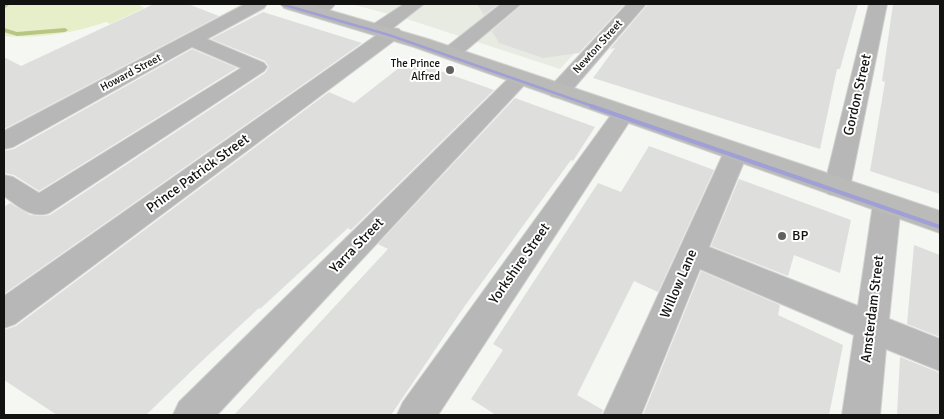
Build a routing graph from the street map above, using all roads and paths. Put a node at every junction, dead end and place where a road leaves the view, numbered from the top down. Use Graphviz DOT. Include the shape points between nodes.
graph roads {
  1 [pos="258,4"];
  2 [pos="290,4"];
  3 [pos="415,4"];
  4 [pos="512,4"];
  5 [pos="637,4"];
  6 [pos="878,4"];
  7 [pos="320,7"];
  8 [pos="386,31"];
  9 [pos="191,40"];
  10 [pos="451,53"];
  11 [pos="521,78"];
  12 [pos="559,91"];
  13 [pos="624,113"];
  14 [pos="4,141"];
  15 [pos="736,152"];
  16 [pos="4,184"];
  17 [pos="837,187"];
  18 [pos="886,204"];
  19 [pos="940,222"];
  20 [pos="692,253"];
  21 [pos="4,314"];
  22 [pos="871,326"];
  23 [pos="940,354"];
  24 [pos="192,415"];
  25 [pos="416,415"];
  26 [pos="622,415"];
  27 [pos="861,415"];
  1 -- 9 [label="street, Howard Street"];
  2 -- 7 [label="main road"];
  3 -- 8 [label="street, Prince Patrick Street"];
  4 -- 10 [label="street"];
  5 -- 12 [label="street, Newton Street"];
  6 -- 17 [label="street, Gordon Street"];
  7 -- 8 [label="main road"];
  8 -- 10 [label="main road"];
  8 -- 21 [label="street, Prince Patrick Street"];
  9 -- 14 [label="street, Howard Street"];
  9 -- 16 [label="street" via="257,67 39,206"];
  10 -- 11 [label="main road"];
  11 -- 12 [label="main road"];
  11 -- 24 [label="street, Yarra Street"];
  12 -- 13 [label="main road"];
  13 -- 15 [label="main road"];
  13 -- 25 [label="street, Yorkshire Street"];
  15 -- 17 [label="main road"];
  15 -- 20 [label="street, Willow Lane"];
  17 -- 18 [label="main road"];
  18 -- 19 [label="main road"];
  18 -- 22 [label="street, Amsterdam Street"];
  20 -- 22 [label="street"];
  20 -- 26 [label="street, Willow Lane"];
  22 -- 23 [label="street"];
  22 -- 27 [label="street, Amsterdam Street"];
}
